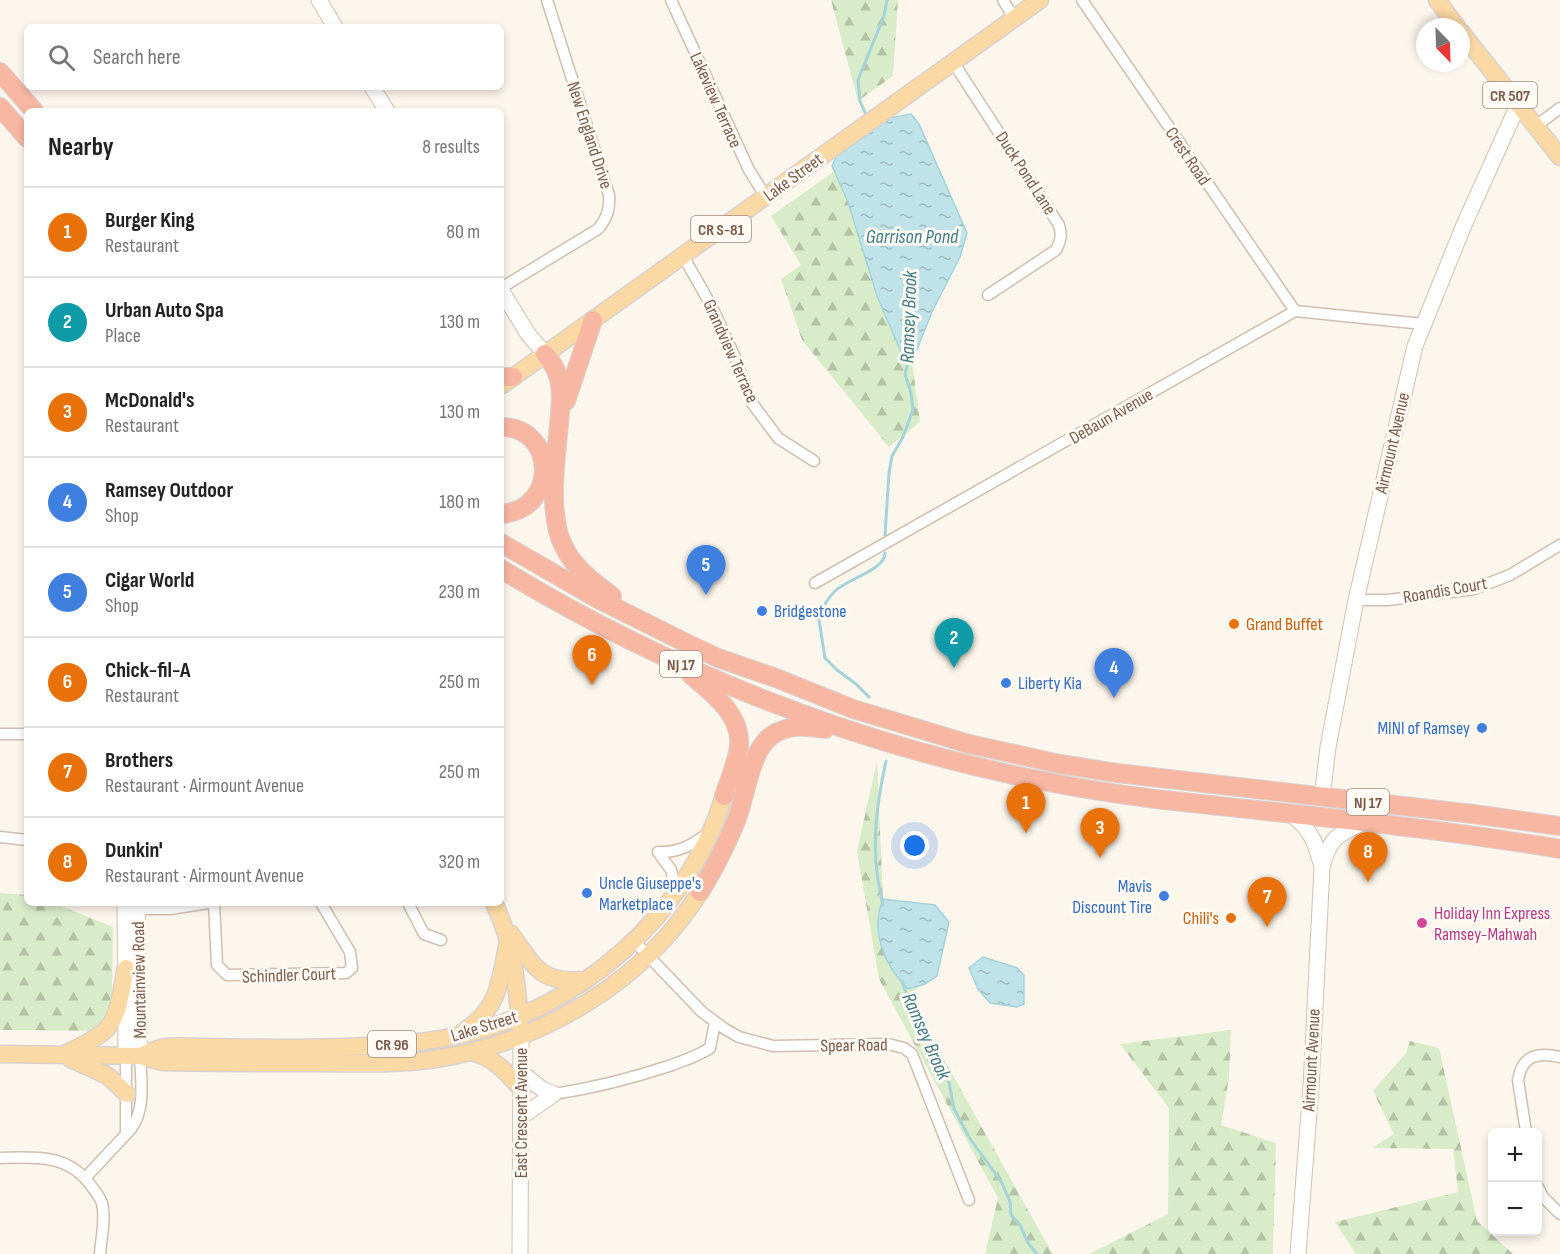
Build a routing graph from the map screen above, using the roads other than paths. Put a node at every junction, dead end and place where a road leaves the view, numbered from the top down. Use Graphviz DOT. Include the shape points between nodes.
graph roads {
  1 [pos="319,0"];
  2 [pos="547,0"];
  3 [pos="671,0"];
  4 [pos="1003,0"];
  5 [pos="1040,0"];
  6 [pos="1082,0"];
  7 [pos="1437,0"];
  8 [pos="1014,18"];
  9 [pos="1450,18"];
  10 [pos="333,24"];
  11 [pos="1470,44"];
  12 [pos="953,62"];
  13 [pos="0,72"];
  14 [pos="374,90"];
  15 [pos="1518,105"];
  16 [pos="0,107"];
  17 [pos="31,108"];
  18 [pos="385,108"];
  19 [pos="1560,108"];
  20 [pos="1536,126"];
  21 [pos="24,135"];
  22 [pos="1560,157"];
  23 [pos="765,197"];
  24 [pos="683,256"];
  25 [pos="504,287"];
  26 [pos="504,294"];
  27 [pos="988,295"];
  28 [pos="1295,311"];
  29 [pos="593,320"];
  30 [pos="1423,324"];
  31 [pos="545,354"];
  32 [pos="505,380"];
  33 [pos="560,417"];
  34 [pos="504,427"];
  35 [pos="814,461"];
  36 [pos="504,514"];
  37 [pos="1560,544"];
  38 [pos="504,545"];
  39 [pos="504,571"];
  40 [pos="815,583"];
  41 [pos="1356,600"];
  42 [pos="651,626"];
  43 [pos="676,662"];
  44 [pos="0,734"];
  45 [pos="24,734"];
  46 [pos="871,737"];
  47 [pos="724,796"];
  48 [pos="1322,797"];
  49 [pos="1291,814"];
  50 [pos="1365,822"];
  51 [pos="1560,826"];
  52 [pos="710,832"];
  53 [pos="0,837"];
  54 [pos="24,840"];
  55 [pos="1560,849"];
  56 [pos="1322,867"];
  57 [pos="676,892"];
  58 [pos="700,892"];
  59 [pos="132,906"];
  60 [pos="184,906"];
  61 [pos="214,906"];
  62 [pos="323,906"];
  63 [pos="410,906"];
  64 [pos="495,906"];
  65 [pos="506,931"];
  66 [pos="441,940"];
  67 [pos="634,941"];
  68 [pos="647,955"];
  69 [pos="126,968"];
  70 [pos="585,980"];
  71 [pos="519,1016"];
  72 [pos="715,1022"];
  73 [pos="455,1036"];
  74 [pos="521,1036"];
  75 [pos="472,1052"];
  76 [pos="0,1054"];
  77 [pos="63,1055"];
  78 [pos="133,1056"];
  79 [pos="1560,1057"];
  80 [pos="522,1082"];
  81 [pos="127,1094"];
  82 [pos="554,1094"];
  83 [pos="521,1117"];
  84 [pos="1525,1128"];
  85 [pos="126,1135"];
  86 [pos="0,1158"];
  87 [pos="85,1178"];
  88 [pos="1542,1195"];
  89 [pos="969,1200"];
  90 [pos="1560,1214"];
  91 [pos="100,1254"];
  92 [pos="520,1254"];
  93 [pos="1298,1254"];
  1 -- 10 [label="street"];
  2 -- 25 [label="street, New England Drive" via="610,204 598,229"];
  3 -- 23 [label="street, Lakeview Terrace"];
  4 -- 8 [label="street"];
  5 -- 8 [label="main road, Lake Street / CR S-81"];
  6 -- 28 [label="street, Crest Road"];
  7 -- 9 [label="main road"];
  8 -- 12 [label="main road, Lake Street / CR S-81"];
  11 -- 15 [label="main road, CR 507"];
  12 -- 23 [label="main road, Lake Street / CR S-81"];
  12 -- 27 [label="street, Duck Pond Lane" via="1061,233 1056,249"];
  13 -- 17 [label="highway"];
  14 -- 18 [label="street"];
  15 -- 20 [label="main road, CR 507"];
  15 -- 30 [label="street, Airmount Avenue"];
  16 -- 21 [label="highway"];
  19 -- 20 [label="street"];
  20 -- 22 [label="main road, CR 507"];
  23 -- 24 [label="main road, Lake Street / CR S-81"];
  24 -- 29 [label="main road, Lake Street / CR S-81"];
  24 -- 35 [label="street, Grandview Terrace" via="731,348 752,403 778,438"];
  26 -- 31 [label="street"];
  28 -- 30 [label="street"];
  28 -- 40 [label="street, DeBaun Avenue"];
  29 -- 31 [label="main road, Lake Street / CR S-81"];
  29 -- 33 [label="highway"];
  30 -- 41 [label="street, Airmount Avenue"];
  31 -- 32 [label="main road"];
  31 -- 33 [label="highway" via="561,382"];
  33 -- 42 [label="highway" via="554,513 560,539 589,578"];
  34 -- 36 [label="highway" via="532,439 541,452 544,472 532,502 519,511"];
  37 -- 41 [label="street, Roandis Court" via="1510,575 1474,589"];
  38 -- 42 [label="highway, NJ 17"];
  39 -- 43 [label="highway, NJ 17"];
  41 -- 48 [label="street, Airmount Avenue"];
  42 -- 48 [label="highway, NJ 17" via="718,658 853,709 969,744 1117,773"];
  43 -- 46 [label="highway, NJ 17" via="766,700"];
  43 -- 47 [label="highway" via="719,700 736,726 739,747"];
  44 -- 45 [label="street"];
  46 -- 49 [label="highway, NJ 17" via="965,764 1063,785"];
  46 -- 58 [label="highway" via="802,727 782,730 766,739 733,829"];
  47 -- 52 [label="main road, Lake Street"];
  48 -- 51 [label="highway, NJ 17"];
  49 -- 50 [label="highway, NJ 17"];
  49 -- 56 [label="street, Airmount Avenue" via="1308,828"];
  50 -- 55 [label="highway, NJ 17"];
  50 -- 56 [label="street, Airmount Avenue" via="1334,839 1325,852"];
  52 -- 57 [label="main road, Lake Street"];
  52 -- 57 [label="street" via="686,848 658,852 671,870"];
  53 -- 54 [label="street"];
  56 -- 93 [label="street, Airmount Avenue"];
  57 -- 67 [label="main road, Lake Street"];
  58 -- 68 [label="main road, Lake Street"];
  59 -- 60 [label="street"];
  59 -- 69 [label="street, Mountainview Road"];
  59 -- 78 [label="street, Mountainview Road"];
  61 -- 62 [label="street, Schindler Court" via="218,965 226,975 346,973 352,968 351,956"];
  63 -- 66 [label="street" via="424,934"];
  64 -- 65 [label="main road, East Crescent Avenue"];
  65 -- 70 [label="main road" via="547,977 558,981"];
  65 -- 71 [label="main road, East Crescent Avenue" via="516,974"];
  65 -- 73 [label="main road" via="499,985 491,1005 475,1023"];
  67 -- 68 [label="street, Spear Road"];
  67 -- 70 [label="main road, Lake Street"];
  68 -- 72 [label="street, Spear Road"];
  68 -- 74 [label="main road, Lake Street" via="591,999"];
  69 -- 77 [label="main road" via="109,1026"];
  69 -- 78 [label="street, Mountainview Road"];
  70 -- 71 [label="main road, Lake Street"];
  71 -- 73 [label="main road, Lake Street / CR 96"];
  71 -- 74 [label="main road, East Crescent Avenue"];
  72 -- 82 [label="street" via="710,1048 701,1054 656,1070"];
  72 -- 89 [label="street, Spear Road" via="739,1037 765,1045 888,1044 904,1048 917,1064"];
  73 -- 78 [label="main road, Lake Street / CR 96" via="359,1046 164,1047"];
  74 -- 75 [label="main road, Lake Street / CR 96"];
  74 -- 80 [label="street, East Crescent Avenue"];
  75 -- 78 [label="main road, Lake Street / CR 96" via="376,1063 163,1062"];
  75 -- 80 [label="main road" via="486,1056"];
  76 -- 77 [label="main road, Lake Street / CR 96"];
  77 -- 78 [label="main road, Lake Street / CR 96"];
  77 -- 81 [label="main road" via="108,1076"];
  78 -- 81 [label="street"];
  78 -- 85 [label="street" via="139,1113"];
  79 -- 84 [label="street" via="1539,1054 1525,1062 1520,1071"];
  80 -- 82 [label="street"];
  80 -- 83 [label="street, East Crescent Avenue"];
  81 -- 85 [label="street"];
  82 -- 83 [label="street"];
  83 -- 92 [label="street, East Crescent Avenue"];
  85 -- 87 [label="street"];
  86 -- 87 [label="street" via="45,1158 78,1170"];
  87 -- 91 [label="street" via="102,1205"];
  88 -- 90 [label="street"];
}
